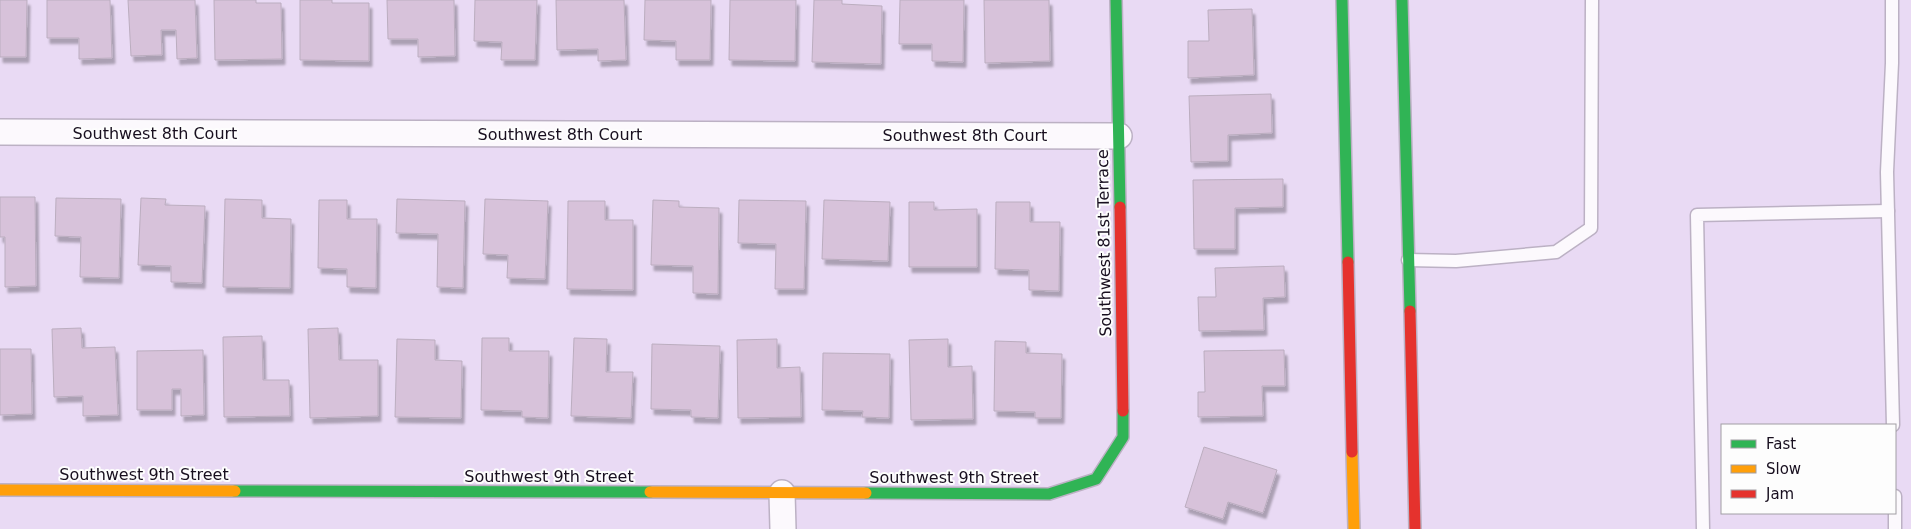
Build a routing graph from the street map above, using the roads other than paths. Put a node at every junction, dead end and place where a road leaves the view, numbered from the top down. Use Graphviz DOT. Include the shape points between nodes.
graph roads {
  1 [pos="1116,0"];
  2 [pos="1342,0"];
  3 [pos="1402,0"];
  4 [pos="1592,0"];
  5 [pos="1892,0"];
  6 [pos="0,132"];
  7 [pos="1119,136"];
  8 [pos="1888,211"];
  9 [pos="1408,260"];
  10 [pos="1893,424"];
  11 [pos="1096,479"];
  12 [pos="0,490"];
  13 [pos="782,493"];
  14 [pos="1896,514"];
  15 [pos="783,529"];
  16 [pos="1354,529"];
  17 [pos="1415,529"];
  18 [pos="1703,529"];
  19 [pos="1896,529"];
  1 -- 7 [label="street, Southwest 81st Terrace"];
  2 -- 16 [label="street"];
  3 -- 9 [label="street"];
  4 -- 9 [label="lane" via="1591,228 1556,252 1456,261"];
  5 -- 8 [label="lane"];
  6 -- 7 [label="street, Southwest 8th Court"];
  7 -- 11 [label="street, Southwest 81st Terrace" via="1123,437"];
  8 -- 10 [label="lane"];
  8 -- 18 [label="lane" via="1697,215"];
  9 -- 17 [label="street"];
  11 -- 13 [label="street, Southwest 9th Street" via="1049,494"];
  12 -- 13 [label="street, Southwest 9th Street"];
  13 -- 15 [label="street"];
  14 -- 19 [label="lane"];
}
